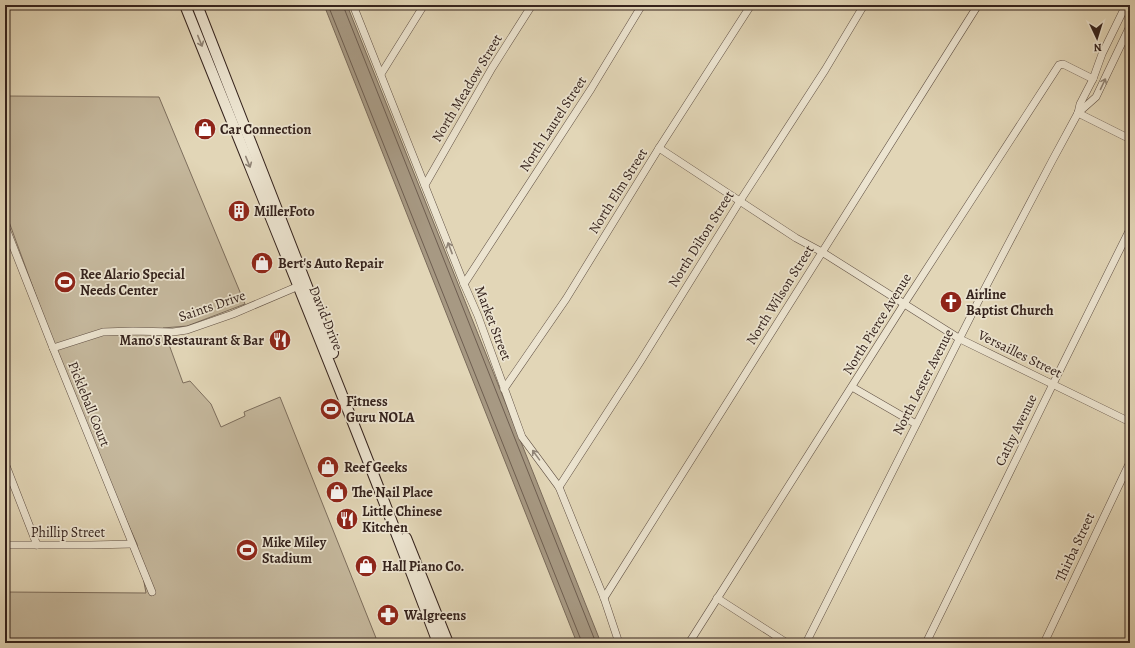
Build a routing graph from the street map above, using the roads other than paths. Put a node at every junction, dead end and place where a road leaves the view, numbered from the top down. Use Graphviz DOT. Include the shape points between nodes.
graph roads {
  1 [pos="185,5"];
  2 [pos="197,5"];
  3 [pos="353,5"];
  4 [pos="424,5"];
  5 [pos="532,5"];
  6 [pos="642,5"];
  7 [pos="752,5"];
  8 [pos="864,5"];
  9 [pos="978,5"];
  10 [pos="1126,5"];
  11 [pos="1130,26"];
  12 [pos="381,74"];
  13 [pos="1093,79"];
  14 [pos="1078,113"];
  15 [pos="1130,139"];
  16 [pos="659,148"];
  17 [pos="425,185"];
  18 [pos="740,201"];
  19 [pos="5,226"];
  20 [pos="1130,229"];
  21 [pos="822,252"];
  22 [pos="302,284"];
  23 [pos="464,284"];
  24 [pos="904,304"];
  25 [pos="960,339"];
  26 [pos="53,348"];
  27 [pos="1053,384"];
  28 [pos="852,388"];
  29 [pos="504,389"];
  30 [pos="1130,422"];
  31 [pos="916,424"];
  32 [pos="1130,462"];
  33 [pos="5,463"];
  34 [pos="559,487"];
  35 [pos="132,544"];
  36 [pos="5,545"];
  37 [pos="37,545"];
  38 [pos="152,592"];
  39 [pos="604,598"];
  40 [pos="717,598"];
  41 [pos="427,602"];
  42 [pos="438,643"];
  43 [pos="448,643"];
  44 [pos="619,643"];
  45 [pos="689,643"];
  46 [pos="787,643"];
  47 [pos="806,643"];
  48 [pos="926,643"];
  49 [pos="1044,643"];
  1 -- 22 [label="main road, David Drive, one-way"];
  2 -- 22 [label="main road, David Drive"];
  3 -- 12 [label="street, Market Street"];
  4 -- 12 [label="street"];
  5 -- 17 [label="street, North Meadow Street" via="492,68"];
  6 -- 23 [label="street, North Laurel Street" via="592,89"];
  7 -- 16 [label="street, North Elm Street"];
  8 -- 18 [label="street, North Dilton Street"];
  9 -- 21 [label="street, North Wilson Street"];
  10 -- 13 [label="street, North Lester Avenue"];
  14 -- 11 [label="street, North Lester Avenue, one-way" via="1096,97"];
  12 -- 17 [label="street, Market Street"];
  13 -- 14 [label="street, North Lester Avenue"];
  13 -- 24 [label="street, North Pierce Avenue" via="1062,64 1059,65"];
  14 -- 15 [label="street"];
  14 -- 25 [label="street, North Lester Avenue"];
  16 -- 18 [label="street, Versailles Street"];
  16 -- 29 [label="street, North Elm Street" via="566,299"];
  23 -- 17 [label="street, Market Street, one-way"];
  18 -- 21 [label="street, Versailles Street"];
  18 -- 34 [label="street, North Dilton Street"];
  19 -- 26 [label="street, Pickleball Court"];
  20 -- 27 [label="street, Cathy Avenue"];
  21 -- 24 [label="street, Versailles Street"];
  21 -- 39 [label="street, North Wilson Street"];
  22 -- 26 [label="street, Saints Drive" via="233,314 187,330 103,332"];
  22 -- 41 [label="main road, David Drive" via="370,448"];
  23 -- 29 [label="street, Market Street"];
  24 -- 25 [label="street, Versailles Street"];
  24 -- 28 [label="street, North Pierce Avenue"];
  25 -- 27 [label="street, Versailles Street"];
  25 -- 31 [label="street, North Lester Avenue"];
  26 -- 35 [label="street, Pickleball Court"];
  27 -- 30 [label="street, Versailles Street"];
  27 -- 48 [label="street, Cathy Avenue"];
  28 -- 31 [label="street"];
  28 -- 40 [label="street, North Pierce Avenue"];
  34 -- 29 [label="street, Market Street, one-way" via="522,437"];
  31 -- 47 [label="street, North Lester Avenue"];
  32 -- 49 [label="street, Thirba Street"];
  33 -- 37 [label="street"];
  34 -- 39 [label="street, Market Street"];
  35 -- 37 [label="street, Phillip Street"];
  35 -- 38 [label="street, Pickleball Court"];
  36 -- 37 [label="street, Phillip Street"];
  39 -- 44 [label="street, Market Street"];
  40 -- 45 [label="street, North Pierce Avenue"];
  40 -- 46 [label="street"];
  41 -- 42 [label="main road, David Drive"];
  41 -- 43 [label="main road, David Drive"];
}
